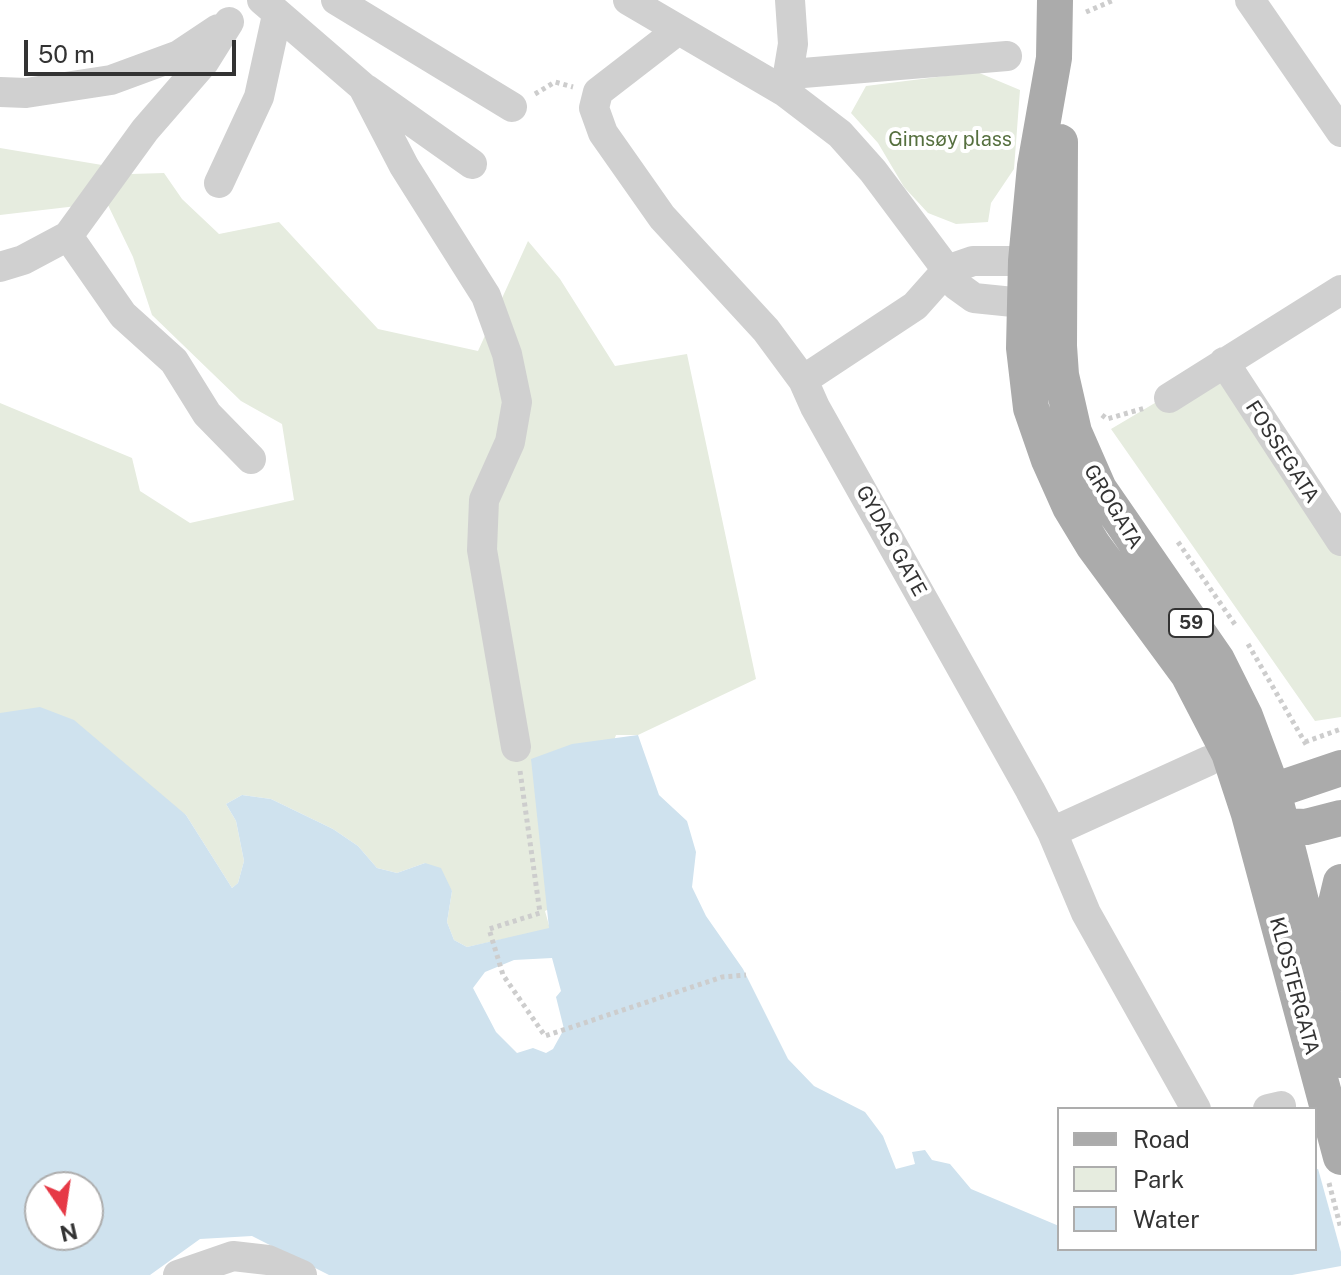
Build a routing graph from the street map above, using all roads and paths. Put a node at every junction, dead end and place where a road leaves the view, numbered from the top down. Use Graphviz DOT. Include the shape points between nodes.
graph roads {
  1 [pos="336,0"];
  2 [pos="628,0"];
  3 [pos="790,0"];
  4 [pos="1114,0"];
  5 [pos="1250,0"];
  6 [pos="1070,6"];
  7 [pos="270,7"];
  8 [pos="238,11"];
  9 [pos="677,31"];
  10 [pos="1007,56"];
  11 [pos="1054,58"];
  12 [pos="788,83"];
  13 [pos="363,87"];
  14 [pos="0,92"];
  15 [pos="598,92"];
  16 [pos="512,107"];
  17 [pos="1341,132"];
  18 [pos="472,164"];
  19 [pos="219,183"];
  20 [pos="68,236"];
  21 [pos="1026,261"];
  22 [pos="0,267"];
  23 [pos="947,270"];
  24 [pos="1056,287"];
  25 [pos="1341,290"];
  26 [pos="1023,303"];
  27 [pos="1224,362"];
  28 [pos="803,380"];
  29 [pos="1169,398"];
  30 [pos="1096,410"];
  31 [pos="251,459"];
  32 [pos="1341,541"];
  33 [pos="1341,729"];
  34 [pos="1305,742"];
  35 [pos="516,747"];
  36 [pos="1208,761"];
  37 [pos="1341,768"];
  38 [pos="1261,803"];
  39 [pos="1341,818"];
  40 [pos="1282,826"];
  41 [pos="1052,832"];
  42 [pos="1341,882"];
  43 [pos="746,975"];
  44 [pos="1338,1047"];
  45 [pos="1195,1107"];
  46 [pos="1337,1143"];
  47 [pos="178,1275"];
  48 [pos="302,1275"];
  1 -- 16 [label="street"];
  2 -- 9 [label="street"];
  3 -- 12 [label="street"];
  4 -- 6 [label="path"];
  5 -- 17 [label="street"];
  6 -- 11 [label="main road, GROGATA / 59"];
  7 -- 13 [label="street"];
  7 -- 19 [label="street" via="259,97"];
  8 -- 14 [label="street" via="179,55 111,80"];
  8 -- 20 [label="street"];
  9 -- 12 [label="street"];
  9 -- 15 [label="street"];
  10 -- 12 [label="street"];
  11 -- 21 [label="main road, GROGATA / 59" via="1035,166"];
  11 -- 24 [label="main road, GROGATA / 59" via="1061,117"];
  12 -- 23 [label="street" via="840,134"];
  13 -- 18 [label="street"];
  13 -- 35 [label="street" via="404,166 486,296 507,354 517,402 510,442 484,500 482,550"];
  15 -- 16 [label="path" via="555,82"];
  15 -- 28 [label="street, GYDAS GATE" via="597,120 638,184"];
  20 -- 22 [label="street"];
  20 -- 31 [label="street" via="123,315 174,361 207,414"];
  21 -- 23 [label="street" via="973,261"];
  21 -- 24 [label="street"];
  21 -- 26 [label="main road, GROGATA / 59"];
  23 -- 26 [label="street" via="974,298"];
  23 -- 28 [label="street" via="915,306"];
  24 -- 26 [label="street"];
  24 -- 38 [label="main road, GROGATA / 59" via="1061,375 1086,463 1119,521 1217,660 1245,716"];
  25 -- 27 [label="street"];
  26 -- 38 [label="main road, GROGATA / 59" via="1031,408 1053,470 1093,545 1201,696"];
  27 -- 29 [label="street"];
  27 -- 32 [label="street, FOSSEGATA"];
  28 -- 41 [label="street, GYDAS GATE"];
  29 -- 30 [label="path" via="1107,419"];
  33 -- 34 [label="path"];
  35 -- 43 [label="path" via="540,913 489,929 503,975 545,1036 722,977"];
  36 -- 41 [label="street"];
  37 -- 38 [label="main road"];
  38 -- 40 [label="main road, GROGATA / 59"];
  38 -- 46 [label="main road, KLOSTERGATA / 59"];
  39 -- 40 [label="main road" via="1306,827"];
  40 -- 44 [label="main road, KLOSTERGATA / 59"];
  41 -- 45 [label="street, GYDAS GATE" via="1086,913"];
  42 -- 44 [label="main road" via="1333,928"];
  47 -- 48 [label="street" via="233,1256 268,1260"];
}
